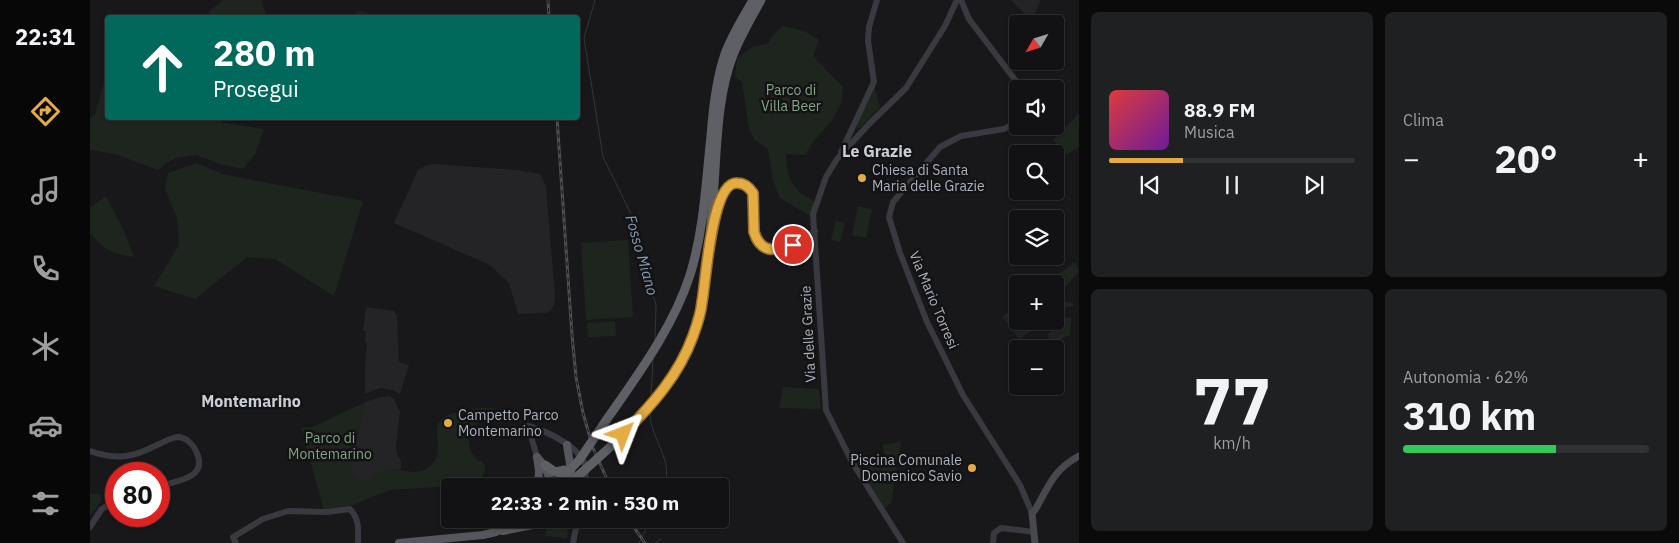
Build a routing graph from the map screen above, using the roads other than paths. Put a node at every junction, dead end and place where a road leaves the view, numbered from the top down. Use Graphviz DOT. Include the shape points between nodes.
graph roads {
  1 [pos="753,0"];
  2 [pos="761,0"];
  3 [pos="877,0"];
  4 [pos="957,0"];
  5 [pos="961,0"];
  6 [pos="729,55"];
  7 [pos="1015,80"];
  8 [pos="1009,127"];
  9 [pos="838,158"];
  10 [pos="717,197"];
  11 [pos="816,231"];
  12 [pos="793,245"];
  13 [pos="567,445"];
  14 [pos="90,451"];
  15 [pos="1079,456"];
  16 [pos="537,457"];
  17 [pos="545,466"];
  18 [pos="564,473"];
  19 [pos="539,478"];
  20 [pos="549,478"];
  21 [pos="559,478"];
  22 [pos="572,478"];
  23 [pos="575,478"];
  24 [pos="585,478"];
  25 [pos="170,484"];
  26 [pos="105,507"];
  27 [pos="1032,513"];
  28 [pos="90,527"];
  29 [pos="502,528"];
  30 [pos="516,528"];
  31 [pos="576,528"];
  32 [pos="496,532"];
  33 [pos="1034,532"];
  34 [pos="235,540"];
  35 [pos="358,543"];
  36 [pos="399,543"];
  37 [pos="573,543"];
  38 [pos="903,543"];
  39 [pos="994,543"];
  40 [pos="1035,543"];
  1 -- 6 [label="highway" via="733,35"];
  2 -- 6 [label="highway"];
  3 -- 9 [label="street" via="868,40 874,82"];
  4 -- 9 [label="street, Via delle Grazie" via="945,26 906,88"];
  5 -- 7 [label="street" via="968,19"];
  6 -- 10 [label="highway" via="722,100"];
  6 -- 18 [label="highway, bridge" via="717,84 704,210 690,275 650,354 580,459"];
  8 -- 27 [label="street, Via Mario Torresi" via="961,136 940,148 893,202 889,217 927,322 962,395 1020,486"];
  9 -- 11 [label="street, Via delle Grazie" via="826,178 813,214"];
  10 -- 12 [label="highway" via="729,186 743,184 754,197 753,226 761,246 770,249"];
  10 -- 23 [label="highway, bridge" via="702,305 694,335 675,374 652,405"];
  11 -- 12 [label="street"];
  11 -- 38 [label="street, Via delle Grazie" via="826,410 852,462"];
  13 -- 16 [label="street" via="528,426"];
  13 -- 22 [label="main road"];
  13 -- 24 [label="street" via="584,463"];
  14 -- 25 [label="street" via="124,458 170,438 185,439 196,450 199,458 197,470 183,481"];
  15 -- 27 [label="main road" via="1050,481"];
  16 -- 17 [label="main road"];
  16 -- 19 [label="main road"];
  17 -- 18 [label="highway"];
  17 -- 20 [label="main road"];
  18 -- 21 [label="highway"];
  26 -- 28 [label="street"];
  27 -- 33 [label="main road, Via Mario Torresi"];
  29 -- 32 [label="main road"];
  30 -- 32 [label="main road"];
  31 -- 37 [label="street"];
  32 -- 36 [label="main road"];
  33 -- 39 [label="street" via="1001,528 994,532"];
  33 -- 40 [label="main road, Via Mario Torresi"];
  34 -- 35 [label="street" via="264,519 288,511 350,509 359,522"];
}
